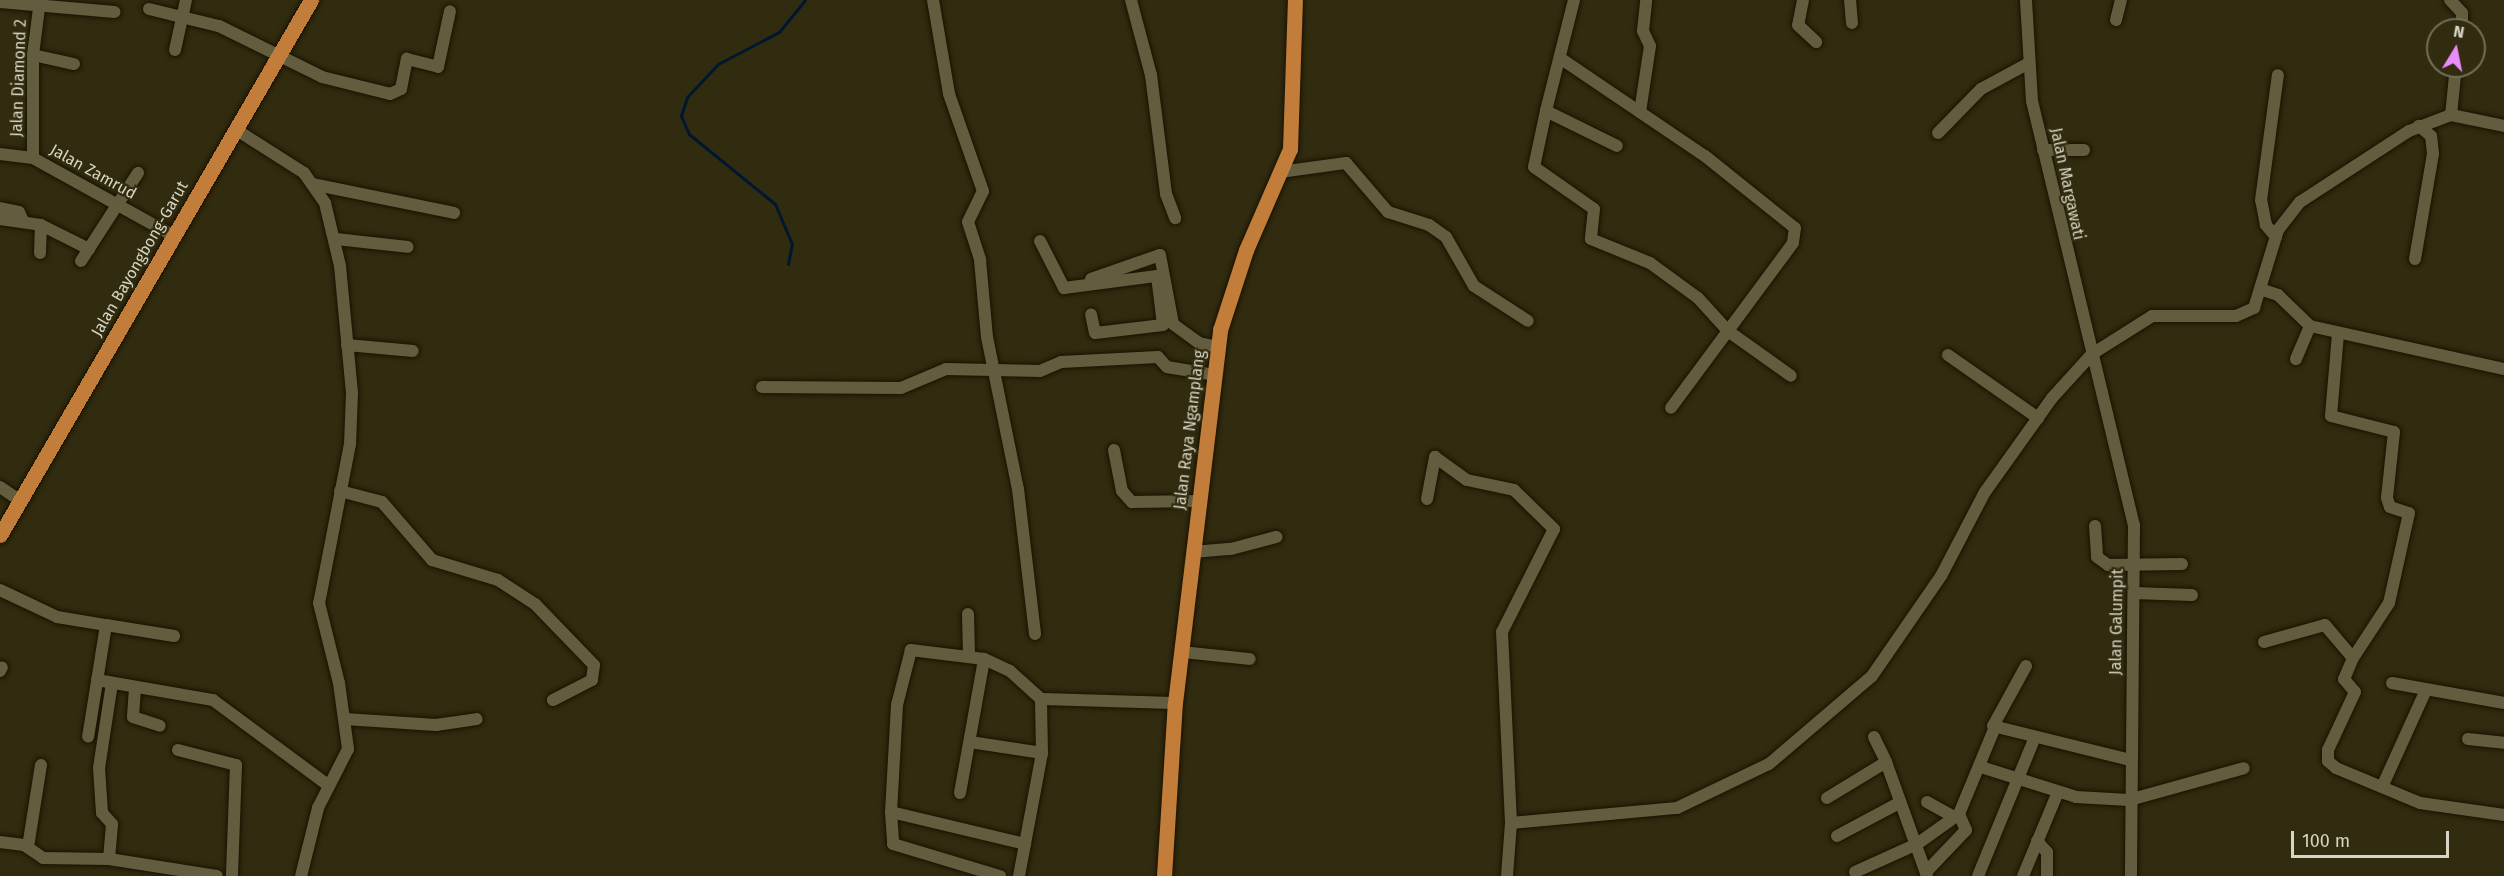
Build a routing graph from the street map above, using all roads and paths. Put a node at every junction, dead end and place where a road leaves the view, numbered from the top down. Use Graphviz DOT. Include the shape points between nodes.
graph roads {
  1 [pos="186,0"];
  2 [pos="311,0"];
  3 [pos="933,0"];
  4 [pos="1131,0"];
  5 [pos="1295,0"];
  6 [pos="1574,0"];
  7 [pos="1646,0"];
  8 [pos="1803,0"];
  9 [pos="1850,0"];
  10 [pos="2026,0"];
  11 [pos="2121,0"];
  12 [pos="2450,0"];
  13 [pos="0,2"];
  14 [pos="39,3"];
  15 [pos="149,9"];
  16 [pos="450,11"];
  17 [pos="116,12"];
  18 [pos="182,17"];
  19 [pos="2462,18"];
  20 [pos="2116,20"];
  21 [pos="1852,22"];
  22 [pos="1816,42"];
  23 [pos="175,50"];
  24 [pos="278,54"];
  25 [pos="33,55"];
  26 [pos="1560,58"];
  27 [pos="74,64"];
  28 [pos="2027,64"];
  29 [pos="2278,75"];
  30 [pos="2455,78"];
  31 [pos="1546,111"];
  32 [pos="1640,112"];
  33 [pos="2451,115"];
  34 [pos="2504,126"];
  35 [pos="235,129"];
  36 [pos="2423,129"];
  37 [pos="1938,134"];
  38 [pos="1617,146"];
  39 [pos="2043,150"];
  40 [pos="2084,150"];
  41 [pos="0,153"];
  42 [pos="33,158"];
  43 [pos="1280,172"];
  44 [pos="138,173"];
  45 [pos="312,184"];
  46 [pos="119,205"];
  47 [pos="0,208"];
  48 [pos="453,213"];
  49 [pos="1175,218"];
  50 [pos="0,219"];
  51 [pos="23,221"];
  52 [pos="41,225"];
  53 [pos="170,233"];
  54 [pos="2276,237"];
  55 [pos="336,239"];
  56 [pos="1040,241"];
  57 [pos="408,247"];
  58 [pos="89,249"];
  59 [pos="40,253"];
  60 [pos="2415,259"];
  61 [pos="81,261"];
  62 [pos="1161,275"];
  63 [pos="1064,288"];
  64 [pos="2271,293"];
  65 [pos="1091,314"];
  66 [pos="1528,321"];
  67 [pos="1168,324"];
  68 [pos="2310,326"];
  69 [pos="1728,332"];
  70 [pos="2338,334"];
  71 [pos="347,345"];
  72 [pos="1218,347"];
  73 [pos="413,351"];
  74 [pos="1948,355"];
  75 [pos="2092,357"];
  76 [pos="2296,359"];
  77 [pos="2504,369"];
  78 [pos="998,373"];
  79 [pos="2096,373"];
  80 [pos="1215,375"];
  81 [pos="1791,376"];
  82 [pos="762,387"];
  83 [pos="1671,408"];
  84 [pos="2038,418"];
  85 [pos="1114,450"];
  86 [pos="0,487"];
  87 [pos="340,492"];
  88 [pos="1427,499"];
  89 [pos="21,501"];
  90 [pos="1199,501"];
  91 [pos="2095,526"];
  92 [pos="0,535"];
  93 [pos="1276,537"];
  94 [pos="1193,552"];
  95 [pos="2135,564"];
  96 [pos="2182,564"];
  97 [pos="0,590"];
  98 [pos="2133,593"];
  99 [pos="2192,595"];
  100 [pos="106,625"];
  101 [pos="1035,634"];
  102 [pos="174,636"];
  103 [pos="2264,642"];
  104 [pos="1182,652"];
  105 [pos="2353,658"];
  106 [pos="984,659"];
  107 [pos="1250,659"];
  108 [pos="2026,666"];
  109 [pos="97,680"];
  110 [pos="112,683"];
  111 [pos="2392,683"];
  112 [pos="135,688"];
  113 [pos="2426,690"];
  114 [pos="1041,699"];
  115 [pos="553,700"];
  116 [pos="2503,703"];
  117 [pos="1175,704"];
  118 [pos="345,718"];
  119 [pos="477,719"];
  120 [pos="160,726"];
  121 [pos="1995,727"];
  122 [pos="1874,737"];
  123 [pos="2035,737"];
  124 [pos="88,738"];
  125 [pos="2468,739"];
  126 [pos="970,741"];
  127 [pos="2504,743"];
  128 [pos="178,750"];
  129 [pos="1042,753"];
  130 [pos="2130,760"];
  131 [pos="1886,762"];
  132 [pos="41,765"];
  133 [pos="1981,767"];
  134 [pos="2244,768"];
  135 [pos="2019,778"];
  136 [pos="328,786"];
  137 [pos="2382,787"];
  138 [pos="2058,792"];
  139 [pos="960,794"];
  140 [pos="1827,798"];
  141 [pos="2129,800"];
  142 [pos="1899,802"];
  143 [pos="1927,802"];
  144 [pos="891,812"];
  145 [pos="1957,815"];
  146 [pos="2504,815"];
  147 [pos="1511,824"];
  148 [pos="1837,836"];
  149 [pos="0,842"];
  150 [pos="2037,842"];
  151 [pos="1025,844"];
  152 [pos="1917,844"];
  153 [pos="28,847"];
  154 [pos="109,859"];
  155 [pos="150,871"];
  156 [pos="1855,872"];
  157 [pos="194,874"];
  158 [pos="1927,874"];
  159 [pos="217,876"];
  160 [pos="232,876"];
  161 [pos="301,876"];
  162 [pos="1000,876"];
  163 [pos="1019,876"];
  164 [pos="1164,876"];
  165 [pos="1507,876"];
  166 [pos="1978,876"];
  167 [pos="2023,876"];
  168 [pos="2048,876"];
  169 [pos="2131,876"];
  1 -- 18 [label="street"];
  2 -- 24 [label="main road, Jalan Bayongbong-Garut"];
  3 -- 78 [label="street" via="952,105 983,191 968,222 980,260 987,337"];
  4 -- 49 [label="street" via="1151,75 1166,194"];
  5 -- 43 [label="main road, Jalan Raya Ngamplang" via="1292,135"];
  6 -- 26 [label="street"];
  7 -- 32 [label="street" via="1643,31 1650,46"];
  8 -- 22 [label="street" via="1798,25"];
  9 -- 21 [label="street"];
  10 -- 28 [label="street, Jalan Margawati"];
  11 -- 20 [label="street"];
  12 -- 19 [label="street"];
  13 -- 14 [label="street"];
  14 -- 17 [label="street"];
  14 -- 25 [label="street, Jalan Diamond 2"];
  15 -- 18 [label="street"];
  16 -- 24 [label="street" via="438,66 407,59 395,93 322,77"];
  18 -- 23 [label="street"];
  18 -- 24 [label="street" via="219,26"];
  24 -- 35 [label="main road, Jalan Bayongbong-Garut"];
  25 -- 27 [label="street"];
  25 -- 42 [label="street, Jalan Diamond 2"];
  26 -- 31 [label="street"];
  26 -- 32 [label="street"];
  28 -- 37 [label="street" via="1973,95"];
  28 -- 39 [label="street, Jalan Margawati"];
  29 -- 54 [label="street" via="2261,200 2266,225"];
  30 -- 33 [label="street"];
  31 -- 38 [label="street"];
  31 -- 69 [label="street" via="1533,166 1594,209 1591,239 1650,262 1698,298"];
  32 -- 69 [label="street" via="1796,228 1793,243"];
  33 -- 34 [label="street"];
  33 -- 36 [label="street"];
  35 -- 45 [label="street" via="280,155"];
  35 -- 53 [label="main road, Jalan Bayongbong-Garut"];
  36 -- 54 [label="street" via="2311,192"];
  36 -- 60 [label="street" via="2433,154"];
  39 -- 40 [label="street"];
  39 -- 75 [label="street, Jalan Margawati"];
  41 -- 42 [label="street, Jalan Zamrud"];
  42 -- 46 [label="street, Jalan Zamrud"];
  43 -- 66 [label="street" via="1346,163 1388,212 1429,225 1446,237 1474,286"];
  43 -- 72 [label="main road, Jalan Raya Ngamplang" via="1224,310"];
  44 -- 46 [label="street"];
  45 -- 48 [label="street"];
  45 -- 55 [label="street" via="325,203"];
  46 -- 53 [label="street, Jalan Zamrud"];
  46 -- 58 [label="street"];
  47 -- 51 [label="street" via="19,212"];
  50 -- 51 [label="street"];
  51 -- 52 [label="street"];
  52 -- 58 [label="street"];
  52 -- 59 [label="street"];
  53 -- 89 [label="main road, Jalan Bayongbong-Garut"];
  54 -- 64 [label="street"];
  55 -- 57 [label="street"];
  55 -- 71 [label="street"];
  56 -- 63 [label="street"];
  58 -- 61 [label="street"];
  62 -- 63 [label="street"];
  62 -- 63 [label="street" via="1160,255"];
  62 -- 67 [label="street"];
  64 -- 68 [label="street"];
  64 -- 75 [label="street" via="2254,308 2236,316 2152,316"];
  65 -- 67 [label="street" via="1095,333"];
  67 -- 72 [label="street" via="1198,343"];
  68 -- 70 [label="street"];
  68 -- 76 [label="street"];
  69 -- 81 [label="street"];
  69 -- 83 [label="street"];
  70 -- 77 [label="street"];
  70 -- 105 [label="street" via="2331,416 2394,432 2387,503 2409,513 2389,603"];
  71 -- 73 [label="street"];
  71 -- 87 [label="street" via="352,426"];
  72 -- 80 [label="main road, Jalan Raya Ngamplang"];
  74 -- 84 [label="street"];
  75 -- 79 [label="street, Jalan Margawati"];
  75 -- 84 [label="street"];
  78 -- 80 [label="street" via="1040,371 1061,362 1158,357 1167,367"];
  78 -- 82 [label="street" via="946,369 901,387"];
  78 -- 101 [label="street"];
  79 -- 95 [label="street, Jalan Galumpit" via="2127,485"];
  80 -- 90 [label="main road, Jalan Raya Ngamplang"];
  84 -- 147 [label="street" via="1985,492 1941,576 1872,676 1769,764 1677,808"];
  85 -- 90 [label="street" via="1122,491 1132,502"];
  86 -- 89 [label="street"];
  87 -- 115 [label="street" via="382,502 432,560 498,580 535,604 594,665 592,680"];
  87 -- 118 [label="street" via="319,618"];
  88 -- 147 [label="street" via="1433,464 1467,480 1514,490 1554,529 1502,632"];
  89 -- 92 [label="main road, Jalan Bayongbong-Garut"];
  90 -- 94 [label="main road, Jalan Raya Ngamplang"];
  91 -- 95 [label="street" via="2097,557 2108,565"];
  93 -- 94 [label="street" via="1231,549"];
  94 -- 104 [label="main road, Jalan Raya Ngamplang"];
  95 -- 96 [label="street"];
  95 -- 98 [label="street, Jalan Galumpit"];
  97 -- 100 [label="street" via="57,617"];
  98 -- 99 [label="street"];
  98 -- 130 [label="street, Jalan Galumpit"];
  100 -- 102 [label="street"];
  100 -- 109 [label="street"];
  103 -- 105 [label="street" via="2325,625"];
  104 -- 107 [label="street"];
  104 -- 117 [label="main road, Jalan Raya Ngamplang"];
  105 -- 137 [label="street" via="2344,679 2355,692 2327,759"];
  106 -- 114 [label="street" via="1010,671"];
  106 -- 126 [label="street"];
  106 -- 144 [label="street" via="920,649 906,656"];
  108 -- 121 [label="street" via="1992,719"];
  109 -- 110 [label="street"];
  109 -- 124 [label="street"];
  110 -- 112 [label="street"];
  110 -- 154 [label="street" via="99,768 102,813 112,824"];
  111 -- 113 [label="street"];
  112 -- 120 [label="street" via="134,719"];
  112 -- 136 [label="street" via="184,692 219,703"];
  113 -- 116 [label="street"];
  113 -- 137 [label="street"];
  114 -- 117 [label="street"];
  114 -- 129 [label="street"];
  117 -- 164 [label="main road, Jalan Raya Ngamplang"];
  118 -- 119 [label="street" via="425,725"];
  118 -- 136 [label="street" via="346,762"];
  121 -- 123 [label="street"];
  121 -- 133 [label="street"];
  122 -- 131 [label="street"];
  123 -- 130 [label="street"];
  123 -- 135 [label="street"];
  125 -- 127 [label="street"];
  126 -- 129 [label="street"];
  126 -- 139 [label="street"];
  128 -- 160 [label="street" via="236,765"];
  129 -- 151 [label="street"];
  130 -- 141 [label="street, Jalan Galumpit"];
  131 -- 140 [label="street"];
  131 -- 142 [label="street"];
  132 -- 153 [label="street"];
  133 -- 135 [label="street"];
  133 -- 145 [label="street"];
  134 -- 141 [label="street"];
  135 -- 138 [label="street"];
  135 -- 166 [label="street"];
  136 -- 161 [label="street"];
  137 -- 146 [label="street" via="2431,806"];
  138 -- 141 [label="street"];
  138 -- 150 [label="street"];
  141 -- 169 [label="street, Jalan Galumpit"];
  142 -- 148 [label="street"];
  142 -- 152 [label="street"];
  143 -- 145 [label="street"];
  144 -- 151 [label="street"];
  144 -- 162 [label="street" via="888,837 893,844"];
  145 -- 152 [label="street"];
  145 -- 158 [label="street" via="1966,830"];
  147 -- 165 [label="street"];
  149 -- 153 [label="street"];
  150 -- 167 [label="street"];
  150 -- 168 [label="street" via="2048,852"];
  151 -- 163 [label="street"];
  152 -- 156 [label="street"];
  152 -- 158 [label="street"];
  153 -- 154 [label="street" via="43,858"];
  154 -- 155 [label="street"];
  155 -- 157 [label="street"];
  157 -- 159 [label="street"];
}
